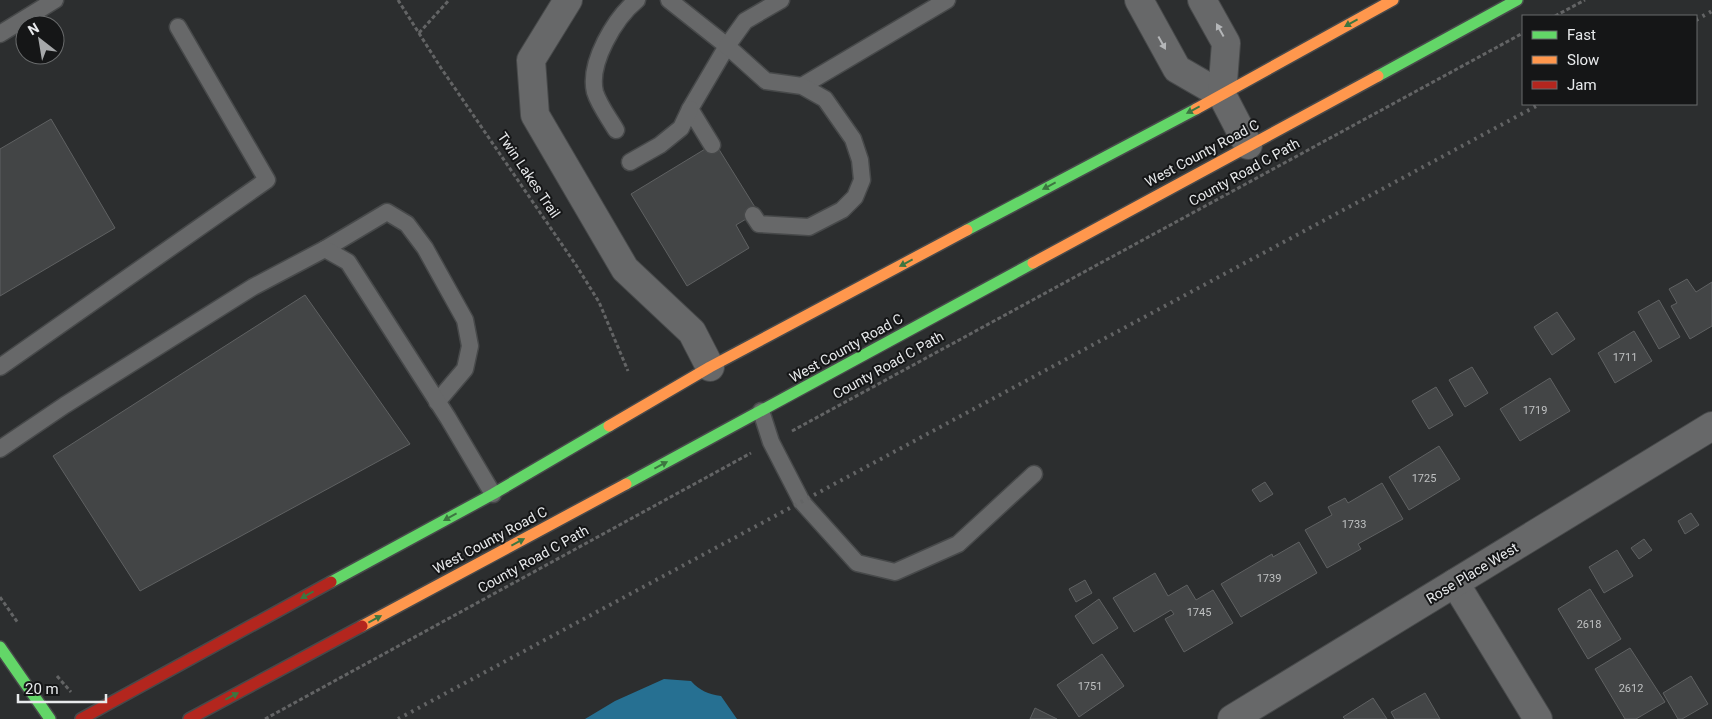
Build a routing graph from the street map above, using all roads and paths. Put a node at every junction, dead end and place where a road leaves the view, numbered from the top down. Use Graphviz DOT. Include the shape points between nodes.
graph roads {
  1 [pos="55,0"];
  2 [pos="398,0"];
  3 [pos="449,0"];
  4 [pos="568,0"];
  5 [pos="636,0"];
  6 [pos="669,0"];
  7 [pos="781,0"];
  8 [pos="947,0"];
  9 [pos="1139,0"];
  10 [pos="1202,0"];
  11 [pos="1393,0"];
  12 [pos="1517,0"];
  13 [pos="1585,0"];
  14 [pos="1557,15"];
  15 [pos="178,27"];
  16 [pos="419,33"];
  17 [pos="0,34"];
  18 [pos="1522,34"];
  19 [pos="727,46"];
  20 [pos="802,86"];
  21 [pos="1222,95"];
  22 [pos="690,109"];
  23 [pos="616,130"];
  24 [pos="712,145"];
  25 [pos="1248,146"];
  26 [pos="630,162"];
  27 [pos="753,215"];
  28 [pos="325,249"];
  29 [pos="0,367"];
  30 [pos="710,367"];
  31 [pos="628,371"];
  32 [pos="437,402"];
  33 [pos="761,412"];
  34 [pos="1712,426"];
  35 [pos="771,442"];
  36 [pos="0,450"];
  37 [pos="1034,474"];
  38 [pos="493,494"];
  39 [pos="1455,583"];
  40 [pos="0,647"];
  41 [pos="50,719"];
  42 [pos="80,719"];
  43 [pos="189,719"];
  44 [pos="265,719"];
  45 [pos="1232,719"];
  46 [pos="1538,719"];
  1 -- 17 [label="lane"];
  2 -- 16 [label="path, Twin Lakes Trail"];
  3 -- 16 [label="path"];
  4 -- 30 [label="street" via="531,60 535,115 625,269 692,332"];
  5 -- 23 [label="lane" via="612,30 595,64 595,91"];
  6 -- 19 [label="lane"];
  7 -- 19 [label="lane" via="745,21"];
  8 -- 20 [label="lane"];
  9 -- 21 [label="street, one-way" via="1177,70"];
  21 -- 10 [label="street, one-way" via="1226,43"];
  11 -- 21 [label="main road, one-way"];
  12 -- 25 [label="main road, West County Road C"];
  13 -- 14 [label="path"];
  15 -- 29 [label="lane" via="266,180"];
  16 -- 31 [label="path, Twin Lakes Trail" via="599,302"];
  18 -- 35 [label="path, County Road C Path"];
  19 -- 20 [label="lane" via="766,81"];
  19 -- 22 [label="lane"];
  20 -- 27 [label="lane" via="825,99 853,139 862,180 855,197 842,210 809,227 760,224"];
  21 -- 25 [label="street"];
  21 -- 30 [label="main road, one-way"];
  22 -- 24 [label="lane"];
  22 -- 26 [label="lane" via="681,128"];
  25 -- 33 [label="main road, West County Road C"];
  28 -- 32 [label="lane" via="348,262"];
  28 -- 32 [label="lane" via="386,212 407,224 419,240 465,320 470,346 464,369"];
  28 -- 36 [label="lane" via="253,287 65,404"];
  30 -- 38 [label="main road"];
  32 -- 38 [label="lane"];
  33 -- 35 [label="lane"];
  43 -- 33 [label="main road, West County Road C, one-way"];
  34 -- 39 [label="street, Rose Place West"];
  35 -- 37 [label="lane" via="802,502 857,563 895,572 958,544"];
  35 -- 44 [label="path, County Road C Path"];
  38 -- 42 [label="main road, one-way"];
  39 -- 45 [label="street, Rose Place West"];
  39 -- 46 [label="street"];
  40 -- 41 [label="main road"];
}
